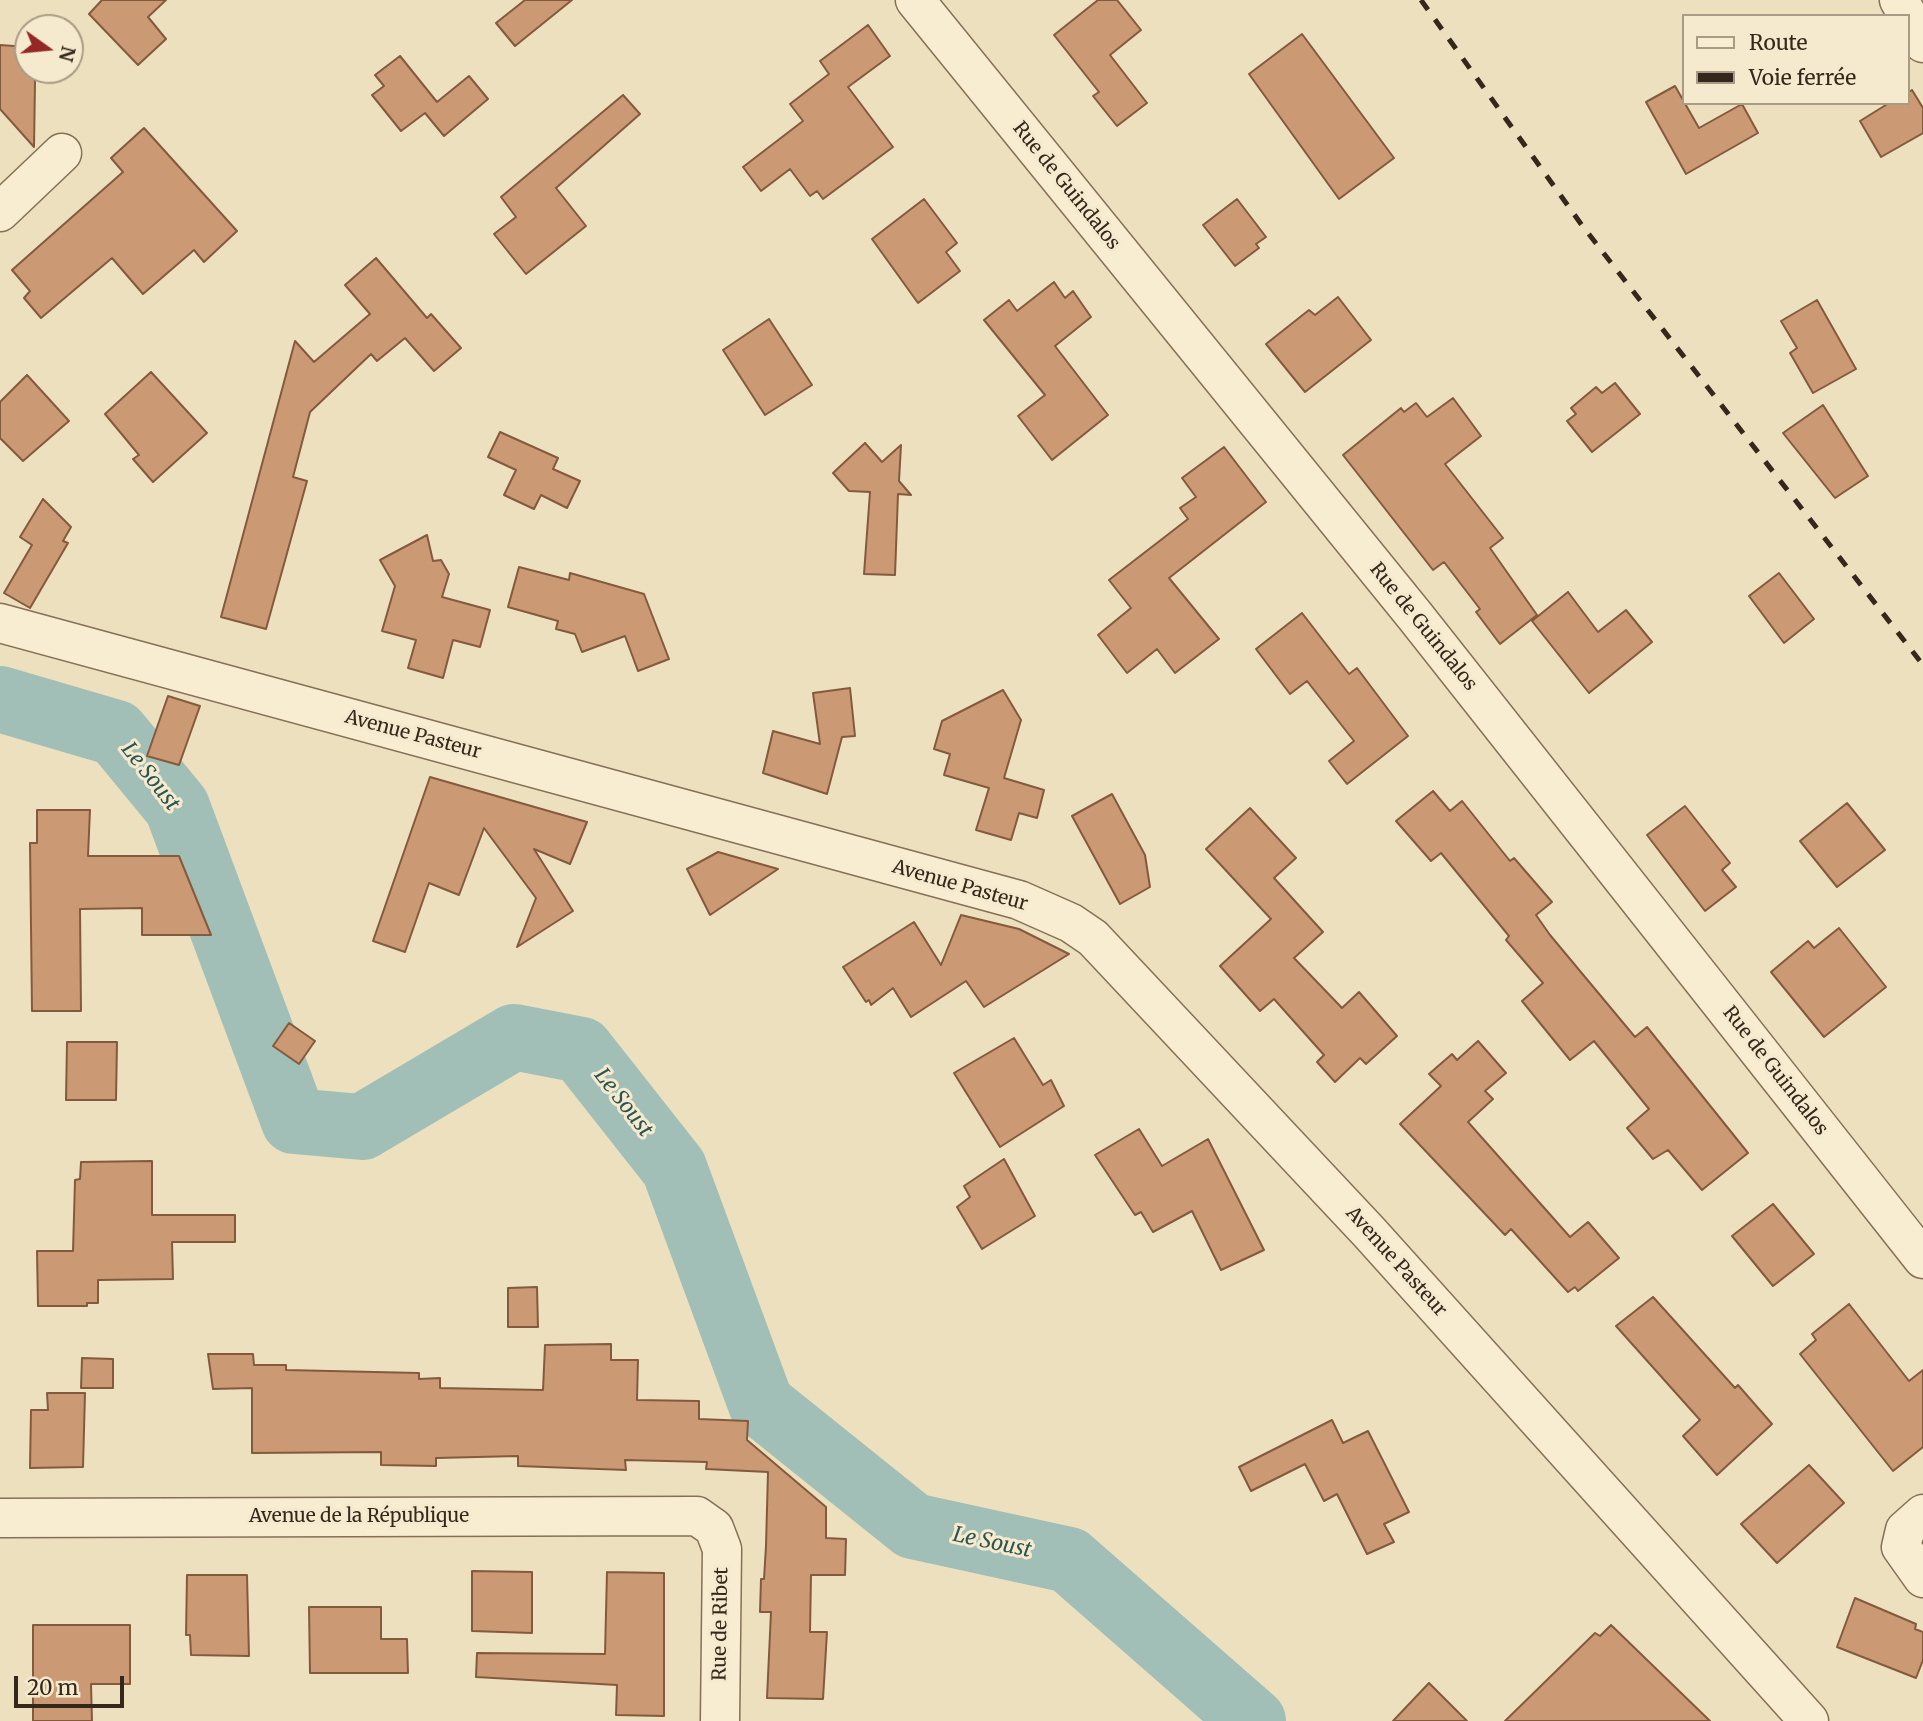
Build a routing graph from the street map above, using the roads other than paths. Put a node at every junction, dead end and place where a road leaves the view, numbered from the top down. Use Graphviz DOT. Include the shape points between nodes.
graph roads {
  1 [pos="915,0"];
  2 [pos="1909,18"];
  3 [pos="1923,43"];
  4 [pos="62,153"];
  5 [pos="0,212"];
  6 [pos="0,623"];
  7 [pos="1923,1259"];
  8 [pos="1923,1514"];
  9 [pos="0,1518"];
  10 [pos="714,1528"];
  11 [pos="1923,1578"];
  12 [pos="720,1721"];
  13 [pos="1809,1721"];
  1 -- 7 [label="street, Rue de Guindalos" via="1415,616"];
  2 -- 3 [label="street"];
  4 -- 5 [label="street"];
  6 -- 13 [label="street, Avenue Pasteur" via="1019,900 1071,923 1093,938 1369,1232"];
  8 -- 11 [label="street" via="1905,1530 1901,1547"];
  9 -- 10 [label="street, Avenue de la République" via="697,1516"];
  10 -- 12 [label="street, Rue de Ribet" via="722,1549"];
}
